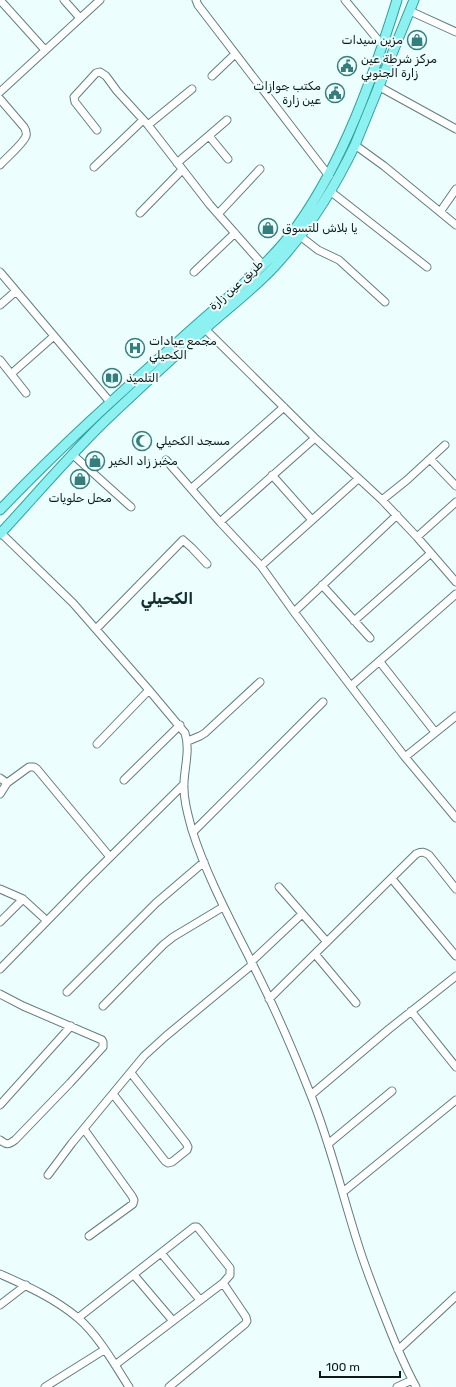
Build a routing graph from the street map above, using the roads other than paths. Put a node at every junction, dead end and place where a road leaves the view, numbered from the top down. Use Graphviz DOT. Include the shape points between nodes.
graph roads {
  1 [pos="0,0"];
  2 [pos="64,0"];
  3 [pos="100,0"];
  4 [pos="196,0"];
  5 [pos="345,0"];
  6 [pos="397,0"];
  7 [pos="413,1"];
  8 [pos="410,11"];
  9 [pos="80,18"];
  10 [pos="456,32"];
  11 [pos="383,46"];
  12 [pos="45,50"];
  13 [pos="235,54"];
  14 [pos="212,76"];
  15 [pos="378,86"];
  16 [pos="192,89"];
  17 [pos="0,92"];
  18 [pos="0,99"];
  19 [pos="227,120"];
  20 [pos="145,123"];
  21 [pos="456,129"];
  22 [pos="97,130"];
  23 [pos="209,136"];
  24 [pos="355,145"];
  25 [pos="228,159"];
  26 [pos="177,163"];
  27 [pos="0,165"];
  28 [pos="94,167"];
  29 [pos="260,169"];
  30 [pos="182,170"];
  31 [pos="329,176"];
  32 [pos="456,189"];
  33 [pos="330,191"];
  34 [pos="440,212"];
  35 [pos="140,213"];
  36 [pos="218,214"];
  37 [pos="456,225"];
  38 [pos="235,233"];
  39 [pos="300,236"];
  40 [pos="263,265"];
  41 [pos="427,267"];
  42 [pos="0,272"];
  43 [pos="194,272"];
  44 [pos="16,291"];
  45 [pos="385,302"];
  46 [pos="0,305"];
  47 [pos="205,329"];
  48 [pos="54,336"];
  49 [pos="0,360"];
  50 [pos="11,374"];
  51 [pos="26,393"];
  52 [pos="110,402"];
  53 [pos="284,407"];
  54 [pos="315,438"];
  55 [pos="445,445"];
  56 [pos="72,454"];
  57 [pos="430,459"];
  58 [pos="166,460"];
  59 [pos="272,475"];
  60 [pos="358,479"];
  61 [pos="456,486"];
  62 [pos="192,488"];
  63 [pos="20,490"];
  64 [pos="31,499"];
  65 [pos="382,500"];
  66 [pos="456,502"];
  67 [pos="131,507"];
  68 [pos="0,510"];
  69 [pos="397,515"];
  70 [pos="312,520"];
  71 [pos="220,522"];
  72 [pos="1,533"];
  73 [pos="417,537"];
  74 [pos="431,553"];
  75 [pos="207,564"];
  76 [pos="261,566"];
  77 [pos="455,579"];
  78 [pos="322,585"];
  79 [pos="456,594"];
  80 [pos="294,612"];
  81 [pos="354,621"];
  82 [pos="96,629"];
  83 [pos="370,638"];
  84 [pos="380,662"];
  85 [pos="260,682"];
  86 [pos="351,686"];
  87 [pos="149,690"];
  88 [pos="323,702"];
  89 [pos="456,716"];
  90 [pos="180,724"];
  91 [pos="435,732"];
  92 [pos="188,741"];
  93 [pos="97,744"];
  94 [pos="405,757"];
  95 [pos="0,778"];
  96 [pos="124,780"];
  97 [pos="7,784"];
  98 [pos="184,784"];
  99 [pos="0,794"];
  100 [pos="456,818"];
  101 [pos="193,832"];
  102 [pos="110,857"];
  103 [pos="204,862"];
  104 [pos="392,879"];
  105 [pos="279,887"];
  106 [pos="0,889"];
  107 [pos="456,889"];
  108 [pos="23,899"];
  109 [pos="223,907"];
  110 [pos="302,914"];
  111 [pos="46,920"];
  112 [pos="0,922"];
  113 [pos="328,942"];
  114 [pos="315,954"];
  115 [pos="456,956"];
  116 [pos="252,963"];
  117 [pos="0,969"];
  118 [pos="455,979"];
  119 [pos="67,992"];
  120 [pos="0,994"];
  121 [pos="270,999"];
  122 [pos="356,1003"];
  123 [pos="103,1006"];
  124 [pos="411,1011"];
  125 [pos="71,1026"];
  126 [pos="456,1067"];
  127 [pos="131,1073"];
  128 [pos="392,1091"];
  129 [pos="113,1094"];
  130 [pos="311,1095"];
  131 [pos="456,1100"];
  132 [pos="0,1105"];
  133 [pos="84,1129"];
  134 [pos="0,1140"];
  135 [pos="328,1144"];
  136 [pos="48,1175"];
  137 [pos="343,1192"];
  138 [pos="89,1236"];
  139 [pos="161,1252"];
  140 [pos="0,1274"];
  141 [pos="134,1275"];
  142 [pos="223,1283"];
  143 [pos="26,1285"];
  144 [pos="456,1296"];
  145 [pos="200,1300"];
  146 [pos="0,1305"];
  147 [pos="78,1318"];
  148 [pos="172,1321"];
  149 [pos="104,1350"];
  150 [pos="398,1350"];
  151 [pos="115,1365"];
  152 [pos="412,1380"];
  153 [pos="45,1387"];
  154 [pos="129,1387"];
  155 [pos="169,1387"];
  156 [pos="397,1387"];
  157 [pos="416,1387"];
  1 -- 12 [label="street"];
  2 -- 9 [label="street"];
  3 -- 9 [label="street"];
  4 -- 13 [label="street"];
  5 -- 11 [label="street"];
  6 -- 11 [label="main road, طريق عين زارة"];
  7 -- 8 [label="main road, طريق عين زارة"];
  8 -- 10 [label="street"];
  8 -- 15 [label="main road, طريق عين زارة"];
  9 -- 12 [label="street"];
  11 -- 31 [label="main road, طريق عين زارة"];
  12 -- 17 [label="street"];
  13 -- 14 [label="street"];
  13 -- 31 [label="street"];
  15 -- 21 [label="street"];
  15 -- 24 [label="main road, طريق عين زارة"];
  16 -- 20 [label="street"];
  18 -- 27 [label="street" via="27,131 22,142"];
  19 -- 23 [label="street"];
  20 -- 22 [label="street" via="106,76 98,72 74,97 75,102"];
  20 -- 26 [label="street"];
  20 -- 28 [label="street"];
  23 -- 25 [label="street"];
  23 -- 26 [label="street"];
  24 -- 33 [label="main road, طريق عين زارة"];
  24 -- 34 [label="street"];
  26 -- 30 [label="street"];
  29 -- 36 [label="street"];
  30 -- 35 [label="street"];
  30 -- 36 [label="street"];
  31 -- 40 [label="main road, طريق عين زارة" via="296,228"];
  32 -- 34 [label="street"];
  33 -- 39 [label="main road, طريق عين زارة"];
  33 -- 41 [label="street"];
  34 -- 37 [label="street"];
  36 -- 38 [label="street"];
  38 -- 40 [label="street"];
  38 -- 43 [label="street"];
  39 -- 45 [label="street" via="318,250 339,260"];
  39 -- 47 [label="main road, طريق عين زارة" via="275,267"];
  40 -- 52 [label="main road, طريق عين زارة"];
  42 -- 44 [label="street"];
  44 -- 46 [label="street"];
  44 -- 48 [label="street"];
  47 -- 53 [label="street"];
  47 -- 56 [label="main road, طريق عين زارة"];
  48 -- 50 [label="street"];
  48 -- 52 [label="street"];
  49 -- 50 [label="street"];
  50 -- 51 [label="street"];
  52 -- 63 [label="main road, طريق عين زارة" via="60,448"];
  53 -- 54 [label="street"];
  53 -- 62 [label="street"];
  54 -- 59 [label="street"];
  54 -- 60 [label="street"];
  55 -- 57 [label="street"];
  56 -- 64 [label="main road, طريق عين زارة"];
  56 -- 67 [label="street"];
  57 -- 61 [label="street"];
  57 -- 65 [label="street"];
  58 -- 62 [label="street"];
  59 -- 70 [label="street"];
  59 -- 71 [label="street"];
  60 -- 65 [label="street"];
  60 -- 70 [label="street"];
  62 -- 71 [label="street"];
  63 -- 64 [label="main road"];
  63 -- 68 [label="main road, طريق عين زارة"];
  64 -- 72 [label="main road, طريق عين زارة"];
  65 -- 69 [label="street"];
  66 -- 73 [label="street"];
  69 -- 73 [label="street"];
  69 -- 78 [label="street"];
  70 -- 76 [label="street"];
  71 -- 76 [label="street"];
  72 -- 82 [label="street"];
  73 -- 74 [label="street"];
  74 -- 77 [label="street"];
  74 -- 81 [label="street"];
  75 -- 82 [label="street" via="183,540"];
  76 -- 80 [label="street"];
  78 -- 80 [label="street"];
  78 -- 81 [label="street"];
  79 -- 84 [label="street"];
  80 -- 86 [label="street"];
  81 -- 83 [label="street"];
  82 -- 87 [label="street"];
  84 -- 86 [label="street"];
  84 -- 91 [label="street"];
  85 -- 92 [label="street" via="205,733"];
  86 -- 94 [label="street"];
  87 -- 90 [label="street"];
  87 -- 93 [label="street"];
  88 -- 101 [label="street"];
  89 -- 91 [label="street"];
  90 -- 92 [label="street"];
  90 -- 96 [label="street"];
  91 -- 94 [label="street"];
  92 -- 98 [label="street"];
  94 -- 100 [label="street"];
  95 -- 97 [label="street"];
  97 -- 99 [label="street"];
  97 -- 102 [label="street" via="29,767 37,769"];
  98 -- 101 [label="street"];
  98 -- 102 [label="street"];
  101 -- 103 [label="street"];
  102 -- 111 [label="street"];
  103 -- 109 [label="street"];
  103 -- 119 [label="street" via="156,903"];
  104 -- 107 [label="street" via="416,854 425,852"];
  104 -- 113 [label="street"];
  104 -- 115 [label="street"];
  105 -- 110 [label="street"];
  106 -- 108 [label="street"];
  108 -- 111 [label="street"];
  108 -- 112 [label="street"];
  109 -- 116 [label="street"];
  109 -- 123 [label="street" via="173,936"];
  110 -- 113 [label="street"];
  110 -- 116 [label="street"];
  111 -- 117 [label="street"];
  113 -- 114 [label="street"];
  114 -- 121 [label="street"];
  114 -- 122 [label="street"];
  116 -- 121 [label="street"];
  116 -- 127 [label="street" via="154,1046"];
  118 -- 124 [label="street"];
  120 -- 125 [label="street"];
  121 -- 130 [label="street"];
  124 -- 126 [label="street"];
  124 -- 130 [label="street"];
  125 -- 132 [label="street"];
  125 -- 134 [label="street" via="102,1040 103,1047 15,1140 9,1144"];
  127 -- 129 [label="street"];
  127 -- 129 [label="street" via="186,1143 187,1150 172,1162 165,1161"];
  128 -- 135 [label="street"];
  129 -- 133 [label="street"];
  130 -- 135 [label="street"];
  131 -- 137 [label="street"];
  133 -- 136 [label="street"];
  133 -- 138 [label="street" via="134,1200 133,1204"];
  135 -- 137 [label="street"];
  137 -- 150 [label="street" via="358,1244"];
  139 -- 141 [label="street"];
  139 -- 142 [label="street" via="197,1227 230,1268 230,1275"];
  139 -- 145 [label="street"];
  140 -- 143 [label="street"];
  141 -- 147 [label="street"];
  141 -- 148 [label="street"];
  142 -- 145 [label="street"];
  142 -- 155 [label="street" via="247,1321"];
  143 -- 146 [label="street"];
  143 -- 147 [label="street" via="44,1294"];
  144 -- 150 [label="street"];
  145 -- 148 [label="street"];
  147 -- 149 [label="street"];
  148 -- 151 [label="street"];
  149 -- 151 [label="street"];
  149 -- 153 [label="street"];
  150 -- 152 [label="street"];
  151 -- 154 [label="street"];
  152 -- 156 [label="street"];
  152 -- 157 [label="street"];
}
